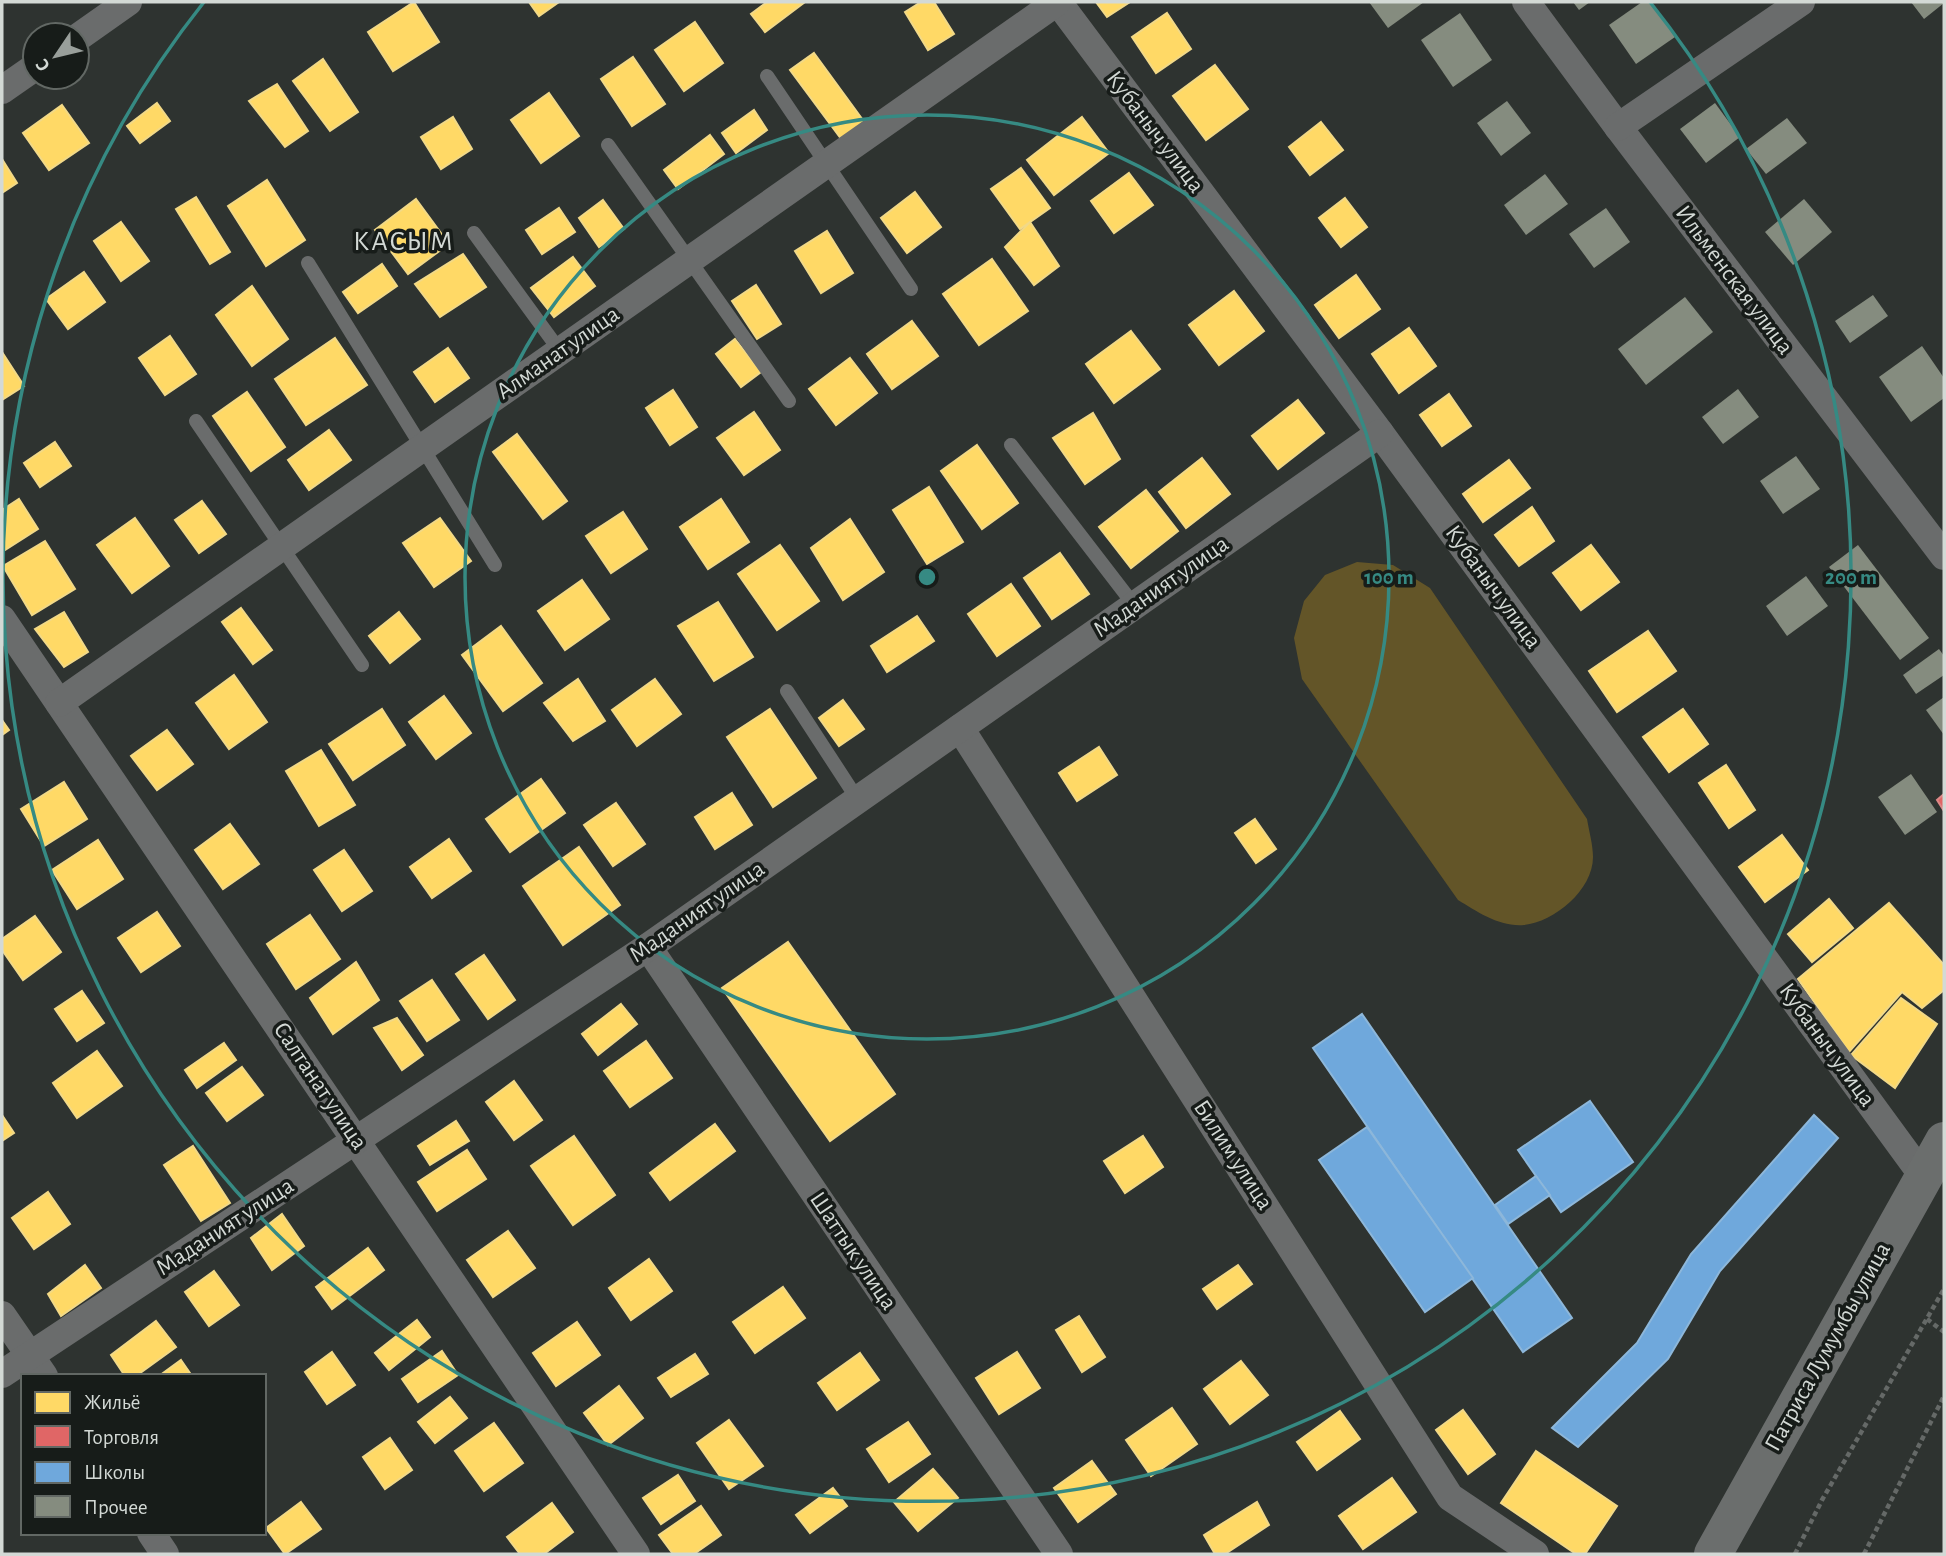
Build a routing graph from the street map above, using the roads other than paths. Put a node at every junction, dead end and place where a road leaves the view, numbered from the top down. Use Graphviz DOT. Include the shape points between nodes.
graph roads {
  1 [pos="1058,2"];
  2 [pos="1526,2"];
  3 [pos="1801,2"];
  4 [pos="119,4"];
  5 [pos="91,27"];
  6 [pos="767,76"];
  7 [pos="21,77"];
  8 [pos="2,90"];
  9 [pos="1618,127"];
  10 [pos="608,145"];
  11 [pos="825,165"];
  12 [pos="474,233"];
  13 [pos="690,260"];
  14 [pos="308,263"];
  15 [pos="911,289"];
  16 [pos="560,351"];
  17 [pos="789,401"];
  18 [pos="196,421"];
  19 [pos="1380,433"];
  20 [pos="1011,445"];
  21 [pos="421,448"];
  22 [pos="280,548"];
  23 [pos="1944,556"];
  24 [pos="495,565"];
  25 [pos="1134,606"];
  26 [pos="2,619"];
  27 [pos="362,665"];
  28 [pos="787,691"];
  29 [pos="58,703"];
  30 [pos="960,728"];
  31 [pos="858,800"];
  32 [pos="648,947"];
  33 [pos="357,1140"];
  34 [pos="1944,1141"];
  35 [pos="1923,1176"];
  36 [pos="2,1315"];
  37 [pos="37,1366"];
  38 [pos="2,1374"];
  39 [pos="152,1535"];
  40 [pos="165,1554"];
  41 [pos="636,1554"];
  42 [pos="1059,1554"];
  43 [pos="1535,1554"];
  44 [pos="1713,1554"];
  1 -- 11 [label="street, Алманат улица"];
  1 -- 19 [label="street, Кубаныч улица"];
  2 -- 9 [label="street, Ильменская улица"];
  3 -- 9 [label="street"];
  4 -- 5 [label="street"];
  6 -- 11 [label="lane"];
  7 -- 8 [label="street"];
  9 -- 23 [label="street, Ильменская улица"];
  10 -- 13 [label="lane"];
  11 -- 13 [label="street, Алманат улица"];
  11 -- 15 [label="lane"];
  12 -- 16 [label="lane"];
  13 -- 16 [label="street, Алманат улица"];
  13 -- 17 [label="lane"];
  14 -- 21 [label="lane"];
  16 -- 21 [label="street, Алманат улица"];
  18 -- 22 [label="lane"];
  19 -- 25 [label="street, Маданият улица"];
  19 -- 35 [label="street, Кубаныч улица"];
  20 -- 25 [label="lane"];
  21 -- 22 [label="street, Алманат улица"];
  21 -- 24 [label="lane"];
  22 -- 27 [label="lane"];
  22 -- 29 [label="street, Алманат улица"];
  25 -- 30 [label="street, Маданият улица"];
  26 -- 29 [label="street, Салтанат улица"];
  28 -- 31 [label="lane"];
  29 -- 33 [label="street, Салтанат улица"];
  30 -- 31 [label="street, Маданият улица"];
  30 -- 43 [label="street, Билим улица" via="1450,1497"];
  31 -- 32 [label="street, Маданият улица"];
  32 -- 33 [label="street, Маданият улица"];
  32 -- 42 [label="street, Шаттык улица"];
  33 -- 37 [label="street, Маданият улица"];
  33 -- 41 [label="street, Салтанат улица"];
  34 -- 35 [label="street, Патриса Лумумбы улица"];
  35 -- 44 [label="street, Патриса Лумумбы улица"];
  36 -- 37 [label="street"];
  37 -- 38 [label="street, Маданият улица"];
  39 -- 40 [label="street"];
}
